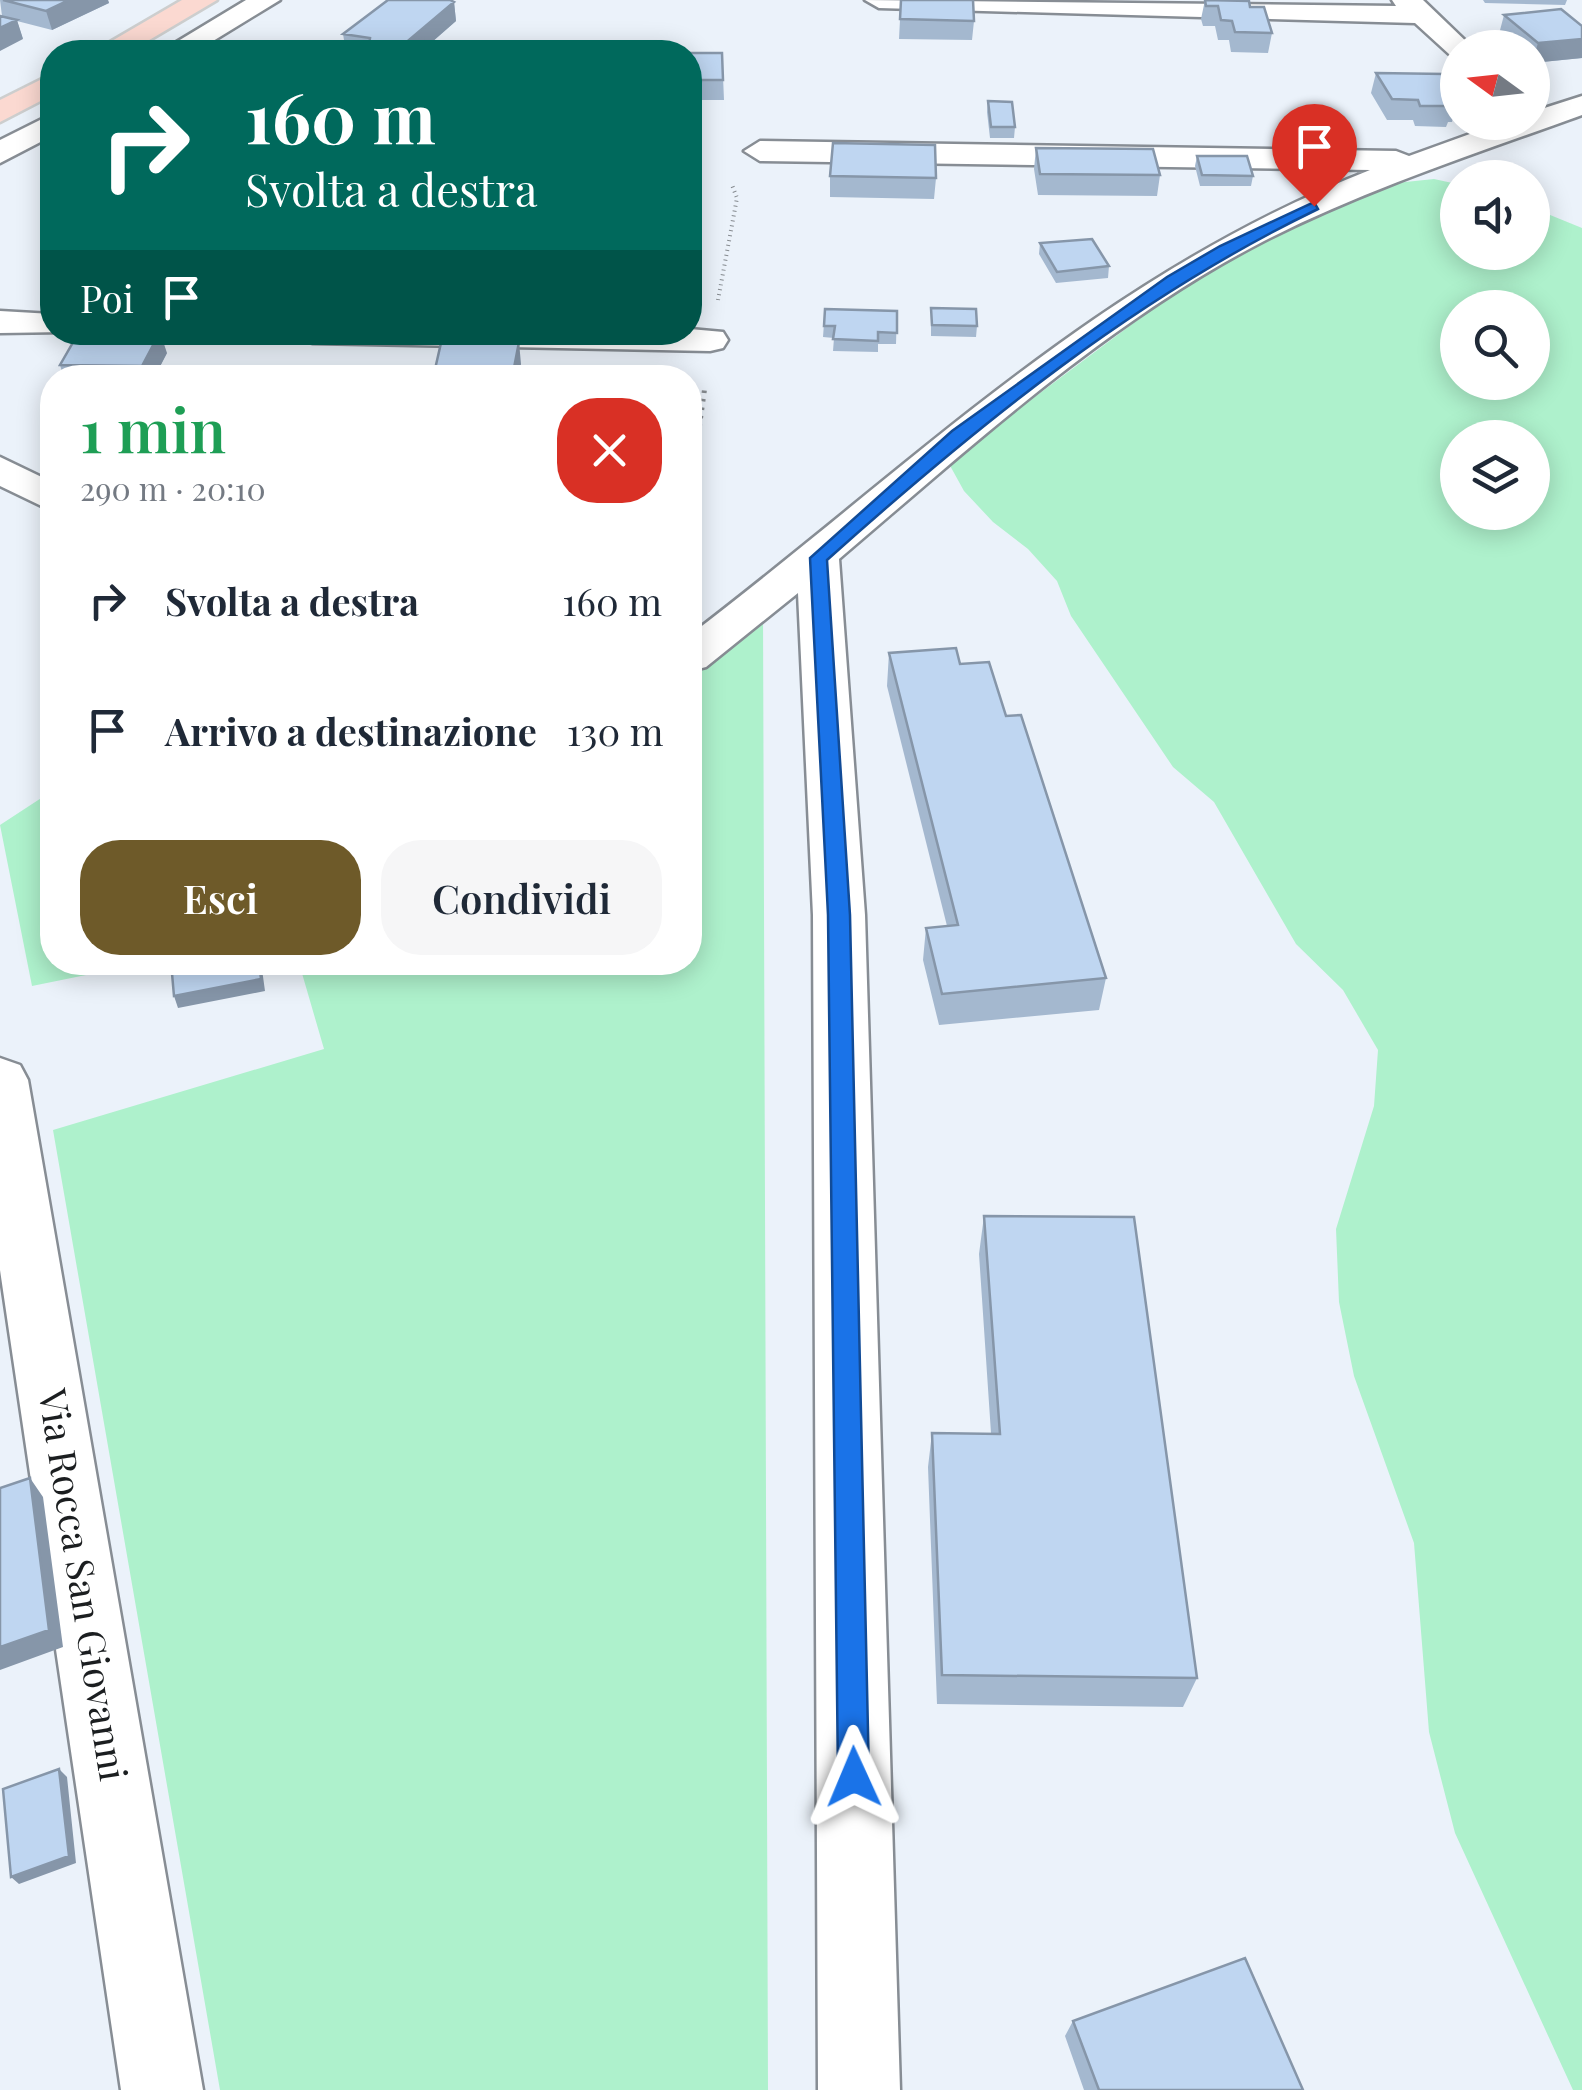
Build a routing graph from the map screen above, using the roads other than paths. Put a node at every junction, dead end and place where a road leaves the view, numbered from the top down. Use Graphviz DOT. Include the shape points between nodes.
graph roads {
  1 [pos="203,0"];
  2 [pos="266,0"];
  3 [pos="878,0"];
  4 [pos="1414,8"];
  5 [pos="1440,31"];
  6 [pos="130,40"];
  7 [pos="196,40"];
  8 [pos="40,90"];
  9 [pos="1582,105"];
  10 [pos="0,112"];
  11 [pos="1550,113"];
  12 [pos="40,130"];
  13 [pos="1471,140"];
  14 [pos="760,151"];
  15 [pos="0,154"];
  16 [pos="1414,161"];
  17 [pos="0,322"];
  18 [pos="40,324"];
  19 [pos="702,340"];
  20 [pos="710,340"];
  21 [pos="0,469"];
  22 [pos="40,492"];
  23 [pos="818,558"];
  24 [pos="702,648"];
  25 [pos="0,1080"];
  26 [pos="162,2090"];
  27 [pos="859,2090"];
  1 -- 6 [label="main road"];
  2 -- 7 [label="street"];
  3 -- 4 [label="street"];
  4 -- 5 [label="street"];
  8 -- 10 [label="main road"];
  9 -- 11 [label="street"];
  12 -- 15 [label="street"];
  13 -- 16 [label="street"];
  14 -- 16 [label="street"];
  16 -- 23 [label="street" via="1244,239 1172,280 958,434"];
  17 -- 18 [label="street"];
  19 -- 20 [label="street"];
  21 -- 22 [label="street"];
  23 -- 24 [label="street"];
  23 -- 27 [label="street" via="839,915"];
  25 -- 26 [label="street, Via Rocca San Giovanni"];
}
